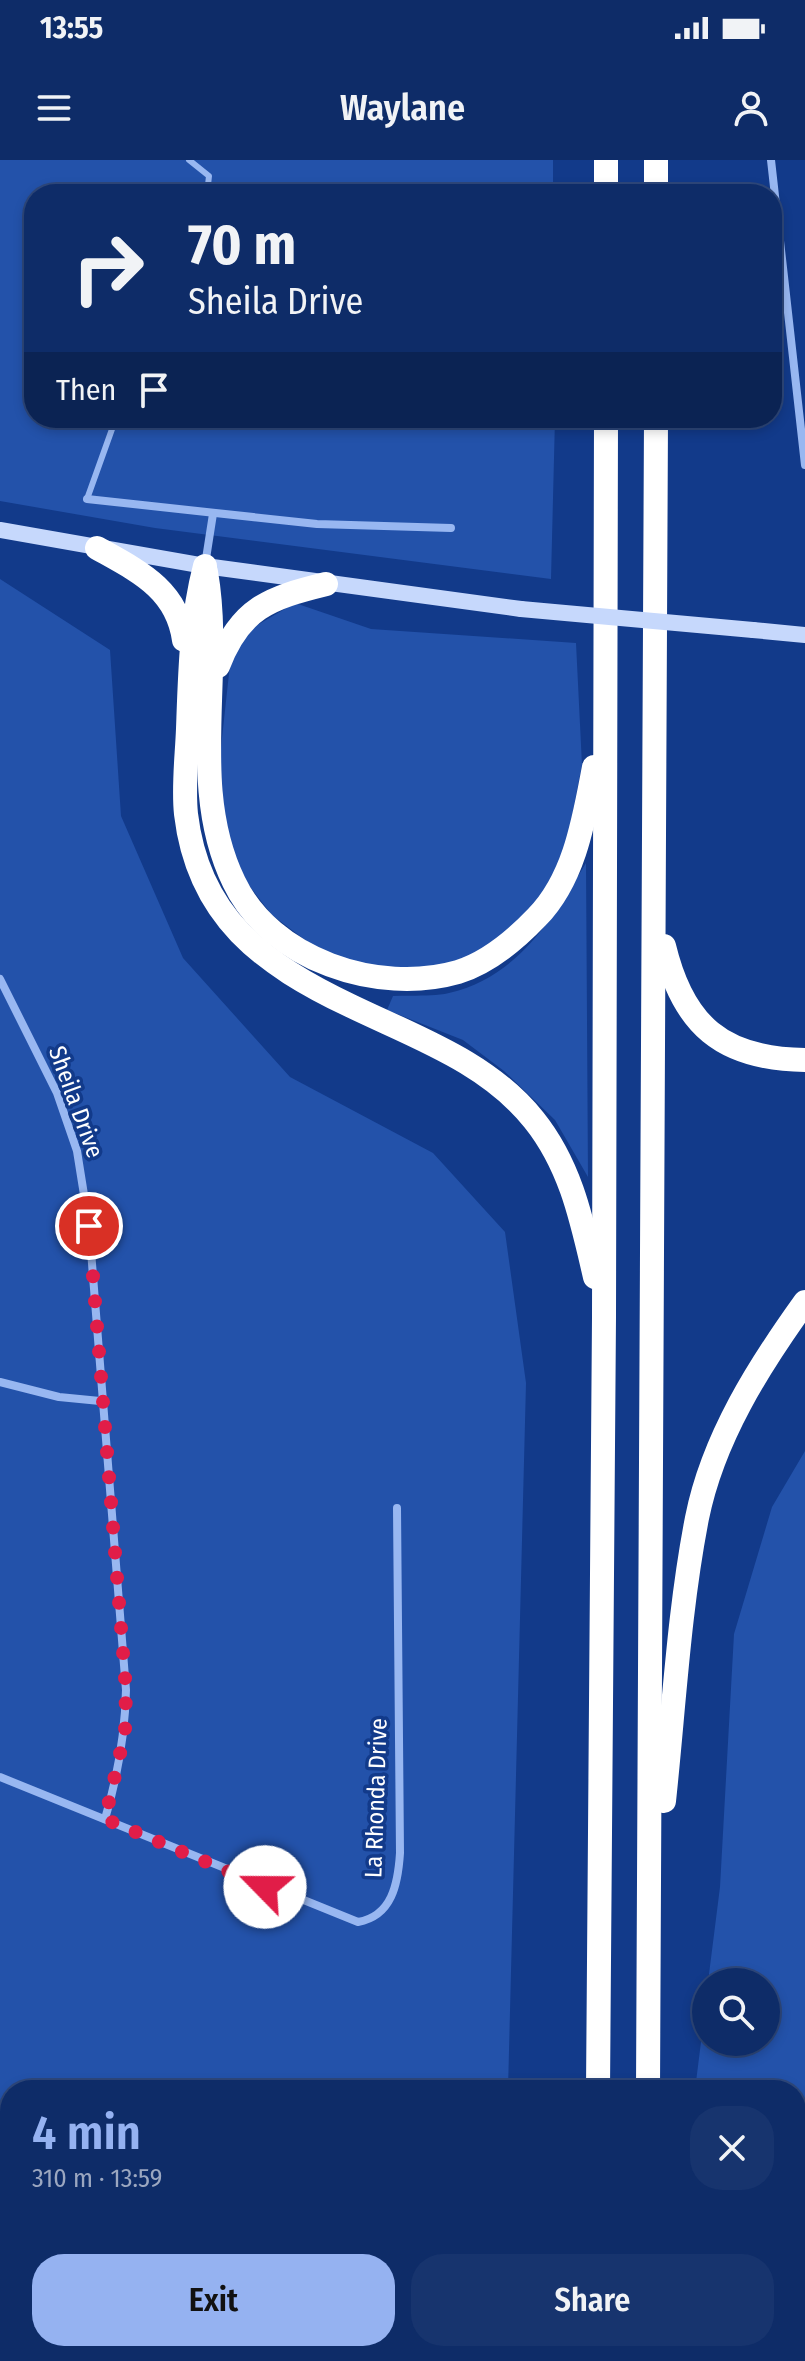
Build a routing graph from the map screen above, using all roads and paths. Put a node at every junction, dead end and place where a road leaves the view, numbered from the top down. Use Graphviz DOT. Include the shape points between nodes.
graph roads {
  1 [pos="189,160"];
  2 [pos="606,160"];
  3 [pos="656,160"];
  4 [pos="771,160"];
  5 [pos="208,184"];
  6 [pos="606,184"];
  7 [pos="656,184"];
  8 [pos="774,184"];
  9 [pos="782,259"];
  10 [pos="112,428"];
  11 [pos="606,428"];
  12 [pos="656,428"];
  13 [pos="805,465"];
  14 [pos="87,499"];
  15 [pos="213,514"];
  16 [pos="451,528"];
  17 [pos="0,530"];
  18 [pos="97,548"];
  19 [pos="205,566"];
  20 [pos="326,584"];
  21 [pos="805,635"];
  22 [pos="200,679"];
  23 [pos="606,710"];
  24 [pos="655,907"];
  25 [pos="0,979"];
  26 [pos="805,1060"];
  27 [pos="805,1302"];
  28 [pos="604,1317"];
  29 [pos="0,1382"];
  30 [pos="100,1401"];
  31 [pos="397,1508"];
  32 [pos="0,1777"];
  33 [pos="105,1819"];
  34 [pos="649,1935"];
  35 [pos="598,2080"];
  36 [pos="648,2080"];
  1 -- 5 [label="lane" via="209,176"];
  2 -- 6 [label="highway"];
  3 -- 7 [label="highway"];
  4 -- 8 [label="street"];
  9 -- 13 [label="street"];
  10 -- 14 [label="lane"];
  11 -- 23 [label="highway"];
  12 -- 24 [label="highway"];
  14 -- 15 [label="street"];
  15 -- 16 [label="street"];
  15 -- 19 [label="street"];
  17 -- 18 [label="main road"];
  18 -- 19 [label="main road"];
  18 -- 22 [label="highway" via="149,577 173,602"];
  19 -- 20 [label="main road"];
  19 -- 22 [label="highway" via="193,610"];
  20 -- 21 [label="main road, bridge" via="521,609"];
  20 -- 22 [label="highway" via="284,594 254,611 229,636"];
  22 -- 23 [label="highway" via="214,835 250,910 285,941 333,967 413,980 460,971 499,951 539,916 581,838"];
  22 -- 28 [label="highway" via="186,812 195,863 217,906 250,945 294,977 441,1048 496,1082 534,1120 567,1170"];
  23 -- 28 [label="highway"];
  24 -- 26 [label="highway" via="672,981 690,1015 717,1038 749,1053"];
  24 -- 34 [label="highway"];
  25 -- 30 [label="street, Sheila Drive" via="57,1093 77,1151 89,1226"];
  27 -- 34 [label="highway" via="763,1360 726,1433 698,1515"];
  28 -- 35 [label="highway"];
  29 -- 30 [label="street"];
  30 -- 33 [label="street, Sheila Drive" via="126,1690 125,1732"];
  31 -- 33 [label="street, La Rhonda Drive" via="400,1853 387,1907 375,1919 358,1922"];
  32 -- 33 [label="street, La Rhonda Drive"];
  34 -- 36 [label="highway"];
}
